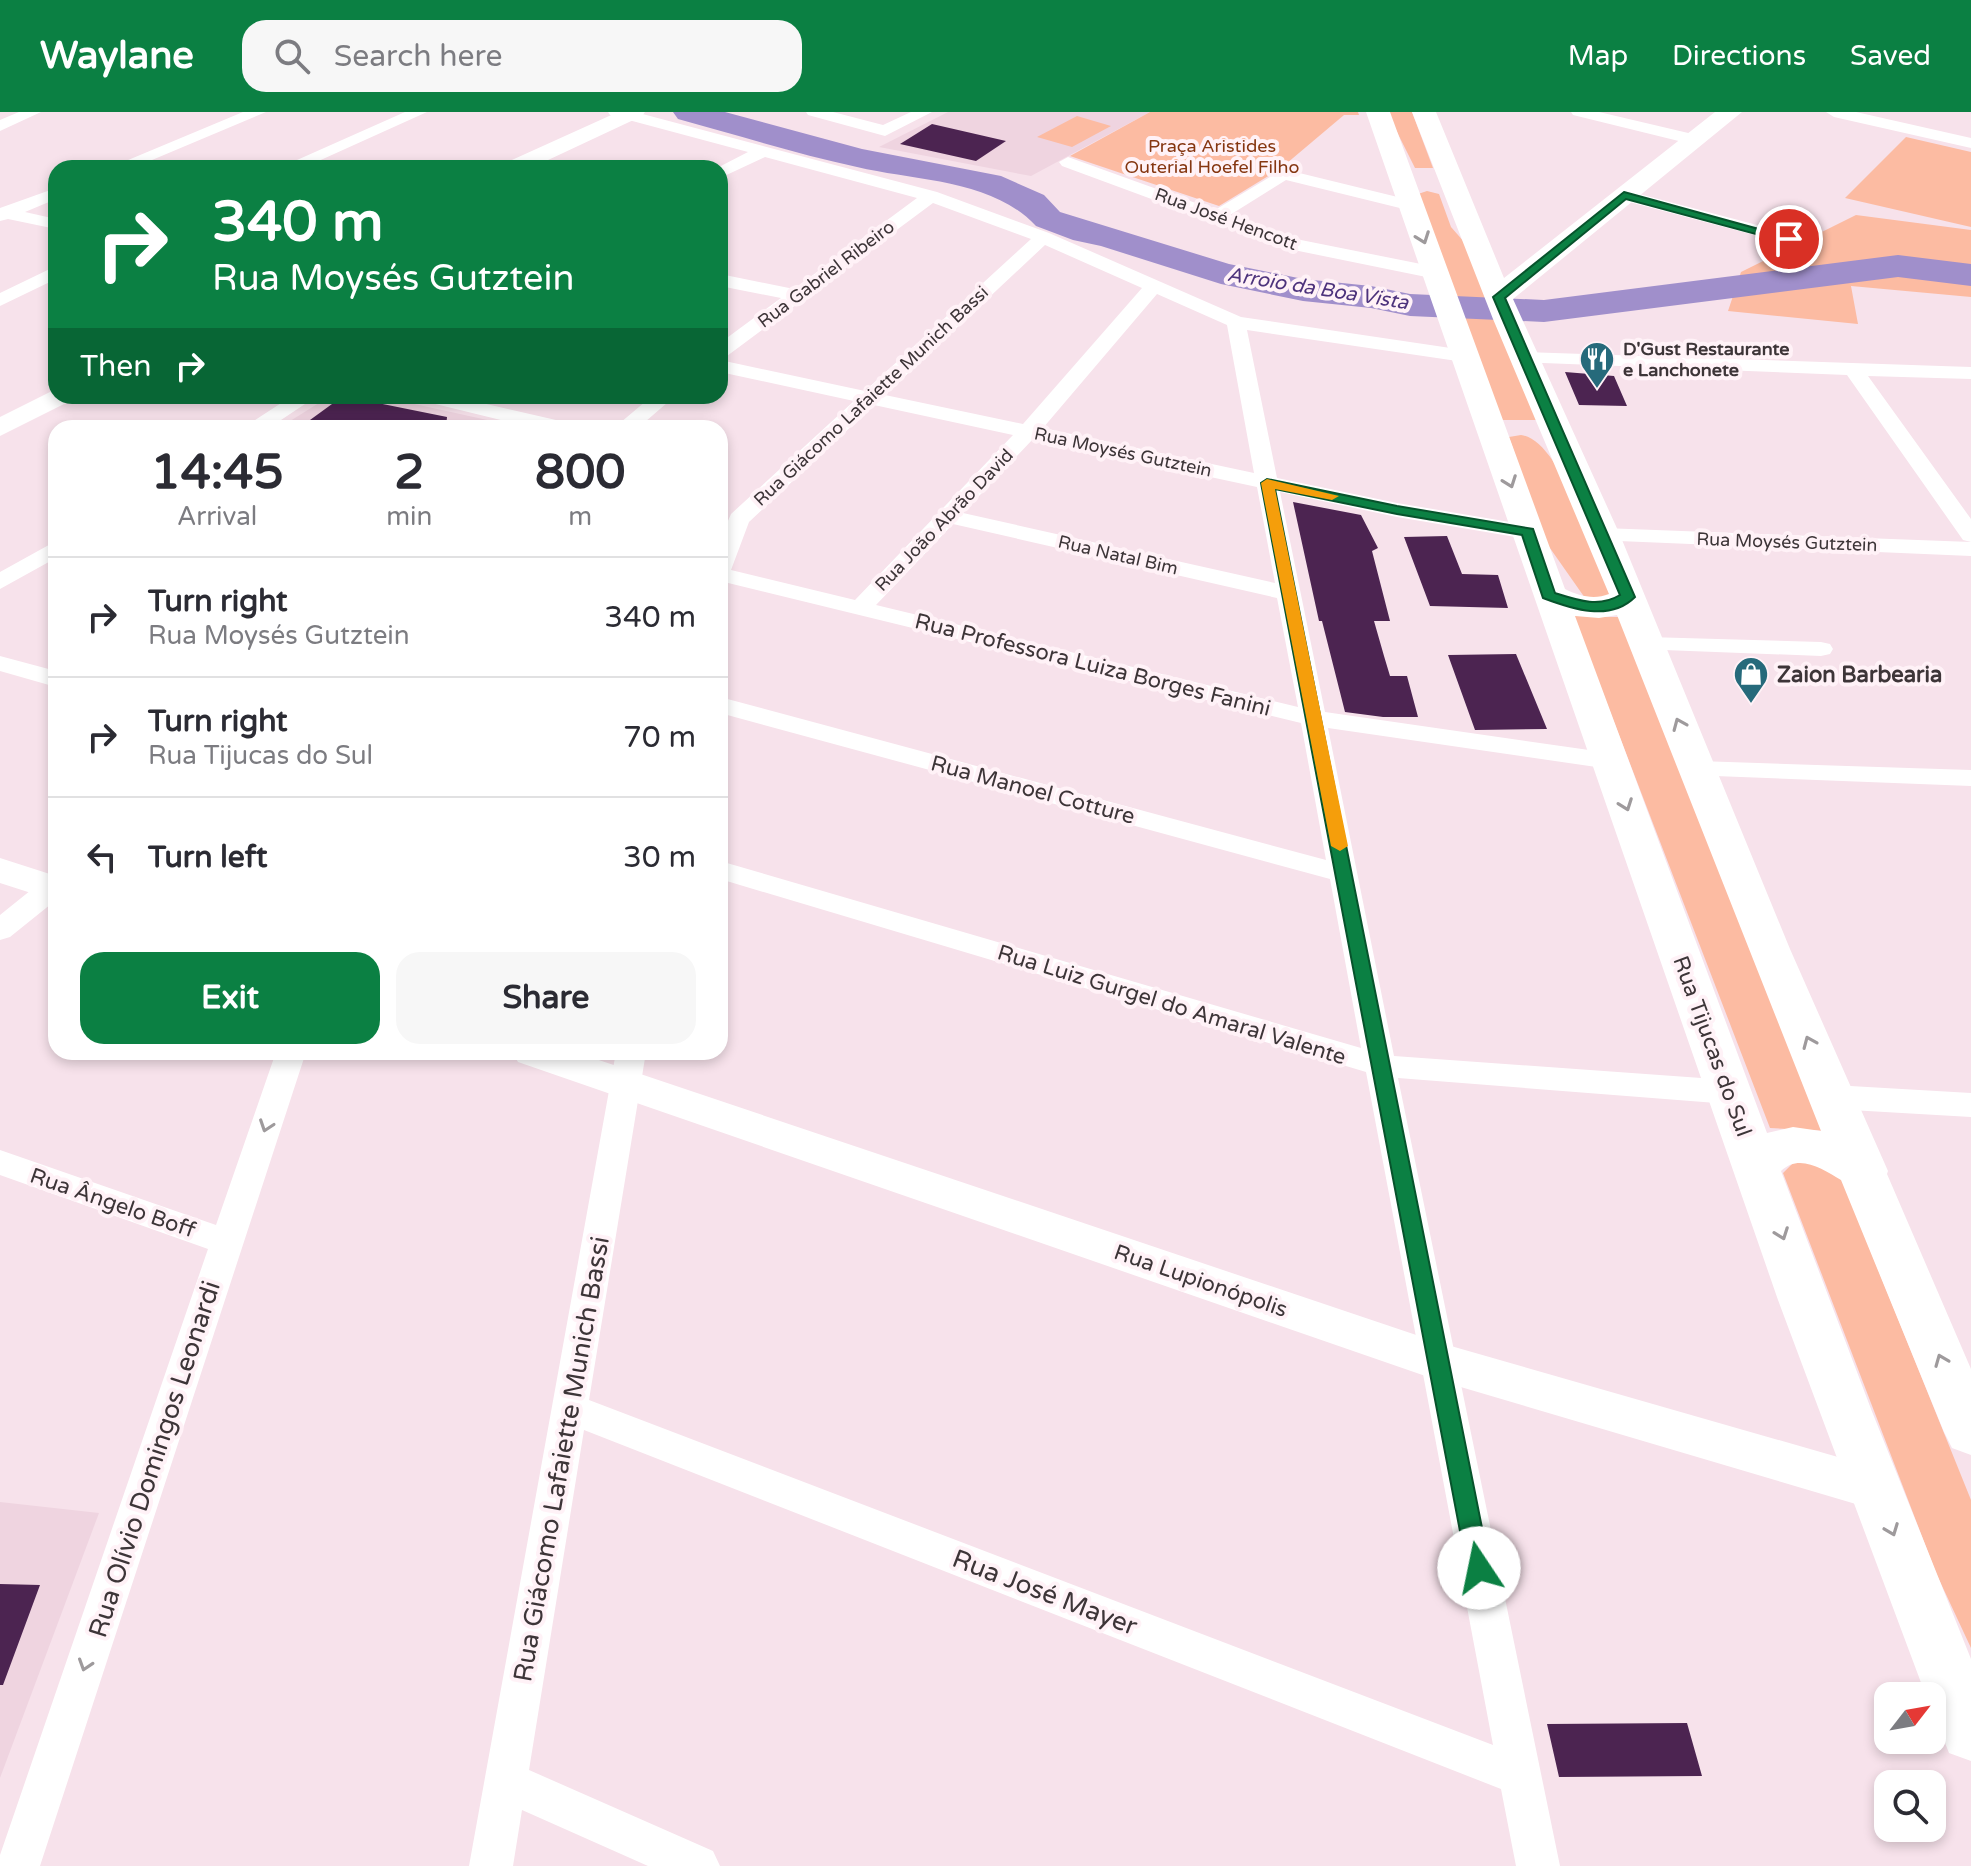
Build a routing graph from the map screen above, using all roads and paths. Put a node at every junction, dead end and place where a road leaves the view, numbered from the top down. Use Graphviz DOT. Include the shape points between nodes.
graph roads {
  1 [pos="33,112"];
  2 [pos="258,112"];
  3 [pos="419,112"];
  4 [pos="814,112"];
  5 [pos="924,112"];
  6 [pos="1378,112"];
  7 [pos="1424,112"];
  8 [pos="1579,112"];
  9 [pos="1730,112"];
  10 [pos="1834,112"];
  11 [pos="627,113"];
  12 [pos="0,126"];
  13 [pos="1695,140"];
  14 [pos="1971,143"];
  15 [pos="764,151"];
  16 [pos="138,160"];
  17 [pos="307,160"];
  18 [pos="530,160"];
  19 [pos="1068,162"];
  20 [pos="728,169"];
  21 [pos="1450,178"];
  22 [pos="1405,188"];
  23 [pos="1624,195"];
  24 [pos="48,196"];
  25 [pos="931,196"];
  26 [pos="1,214"];
  27 [pos="1217,216"];
  28 [pos="48,223"];
  29 [pos="1043,237"];
  30 [pos="1474,237"];
  31 [pos="1789,239"];
  32 [pos="1552,251"];
  33 [pos="48,276"];
  34 [pos="728,282"];
  35 [pos="1154,286"];
  36 [pos="797,295"];
  37 [pos="0,300"];
  38 [pos="1502,305"];
  39 [pos="1449,311"];
  40 [pos="1236,322"];
  41 [pos="728,346"];
  42 [pos="1524,358"];
  43 [pos="728,368"];
  44 [pos="1854,371"];
  45 [pos="1971,373"];
  46 [pos="868,397"];
  47 [pos="48,402"];
  48 [pos="294,404"];
  49 [pos="460,404"];
  50 [pos="655,404"];
  51 [pos="267,420"];
  52 [pos="527,420"];
  53 [pos="635,420"];
  54 [pos="0,428"];
  55 [pos="1028,432"];
  56 [pos="1494,439"];
  57 [pos="1562,441"];
  58 [pos="1267,483"];
  59 [pos="948,516"];
  60 [pos="1528,532"];
  61 [pos="1603,535"];
  62 [pos="1971,535"];
  63 [pos="728,549"];
  64 [pos="1971,549"];
  65 [pos="48,553"];
  66 [pos="728,573"];
  67 [pos="0,582"];
  68 [pos="1289,593"];
  69 [pos="1549,595"];
  70 [pos="1628,597"];
  71 [pos="860,608"];
  72 [pos="1647,644"];
  73 [pos="1821,649"];
  74 [pos="0,663"];
  75 [pos="48,677"];
  76 [pos="728,707"];
  77 [pos="1312,718"];
  78 [pos="1610,761"];
  79 [pos="1698,769"];
  80 [pos="1971,778"];
  81 [pos="0,870"];
  82 [pos="728,872"];
  83 [pos="1345,874"];
  84 [pos="48,886"];
  85 [pos="48,893"];
  86 [pos="0,930"];
  87 [pos="288,1060"];
  88 [pos="580,1060"];
  89 [pos="1383,1066"];
  90 [pos="628,1068"];
  91 [pos="1729,1092"];
  92 [pos="1833,1097"];
  93 [pos="1971,1105"];
  94 [pos="0,1162"];
  95 [pos="1757,1169"];
  96 [pos="1864,1171"];
  97 [pos="226,1242"];
  98 [pos="1437,1361"];
  99 [pos="570,1408"];
  100 [pos="1971,1432"];
  101 [pos="1876,1489"];
  102 [pos="1971,1732"];
  103 [pos="1520,1776"];
  104 [pos="506,1781"];
  105 [pos="18,1866"];
  106 [pos="491,1866"];
  107 [pos="698,1866"];
  108 [pos="1538,1866"];
  1 -- 12 [label="street"];
  2 -- 16 [label="street"];
  3 -- 17 [label="street"];
  4 -- 5 [label="street" via="885,131"];
  6 -- 22 [label="main road, Rua Tijucas do Sul"];
  7 -- 21 [label="main road"];
  8 -- 13 [label="street"];
  9 -- 13 [label="main road"];
  10 -- 14 [label="street"];
  11 -- 15 [label="street"];
  11 -- 18 [label="street"];
  13 -- 23 [label="main road"];
  15 -- 20 [label="street"];
  15 -- 25 [label="street"];
  19 -- 27 [label="street, Rua José Hencott"];
  21 -- 22 [label="main road"];
  21 -- 30 [label="main road"];
  22 -- 27 [label="street" via="1283,174"];
  22 -- 39 [label="main road, Rua Tijucas do Sul, one-way"];
  23 -- 31 [label="street"];
  23 -- 32 [label="main road"];
  24 -- 26 [label="street"];
  25 -- 29 [label="street"];
  25 -- 36 [label="street, Rua Gabriel Ribeiro"];
  26 -- 28 [label="street"];
  27 -- 39 [label="street, Rua José Hencott"];
  29 -- 35 [label="street"];
  29 -- 46 [label="street, Rua Giácomo Lafaiette Munich Bassi"];
  30 -- 32 [label="main road" via="1513,252"];
  30 -- 38 [label="main road"];
  32 -- 38 [label="main road"];
  33 -- 37 [label="street"];
  34 -- 36 [label="street"];
  35 -- 40 [label="street"];
  35 -- 55 [label="street, Rua João Abrão David"];
  36 -- 41 [label="street, Rua Gabriel Ribeiro"];
  38 -- 42 [label="main road"];
  39 -- 40 [label="street"];
  39 -- 56 [label="main road, Rua Tijucas do Sul"];
  40 -- 58 [label="street"];
  42 -- 44 [label="street"];
  42 -- 57 [label="main road"];
  43 -- 46 [label="street, Rua Moysés Gutztein"];
  44 -- 45 [label="street"];
  44 -- 62 [label="street"];
  46 -- 55 [label="street, Rua Moysés Gutztein"];
  46 -- 63 [label="street, Rua Giácomo Lafaiette Munich Bassi" via="739,519"];
  47 -- 54 [label="street"];
  48 -- 51 [label="street"];
  49 -- 52 [label="street"];
  50 -- 53 [label="street"];
  55 -- 58 [label="street, Rua Moysés Gutztein"];
  55 -- 59 [label="street, Rua João Abrão David"];
  56 -- 57 [label="main road" via="1504,431 1522,429"];
  56 -- 60 [label="main road, Rua Tijucas do Sul, one-way"];
  57 -- 61 [label="main road"];
  58 -- 60 [label="street, Rua Moysés Gutztein"];
  58 -- 68 [label="street"];
  59 -- 68 [label="street, Rua Natal Bim"];
  59 -- 71 [label="street, Rua João Abrão David"];
  60 -- 69 [label="main road, Rua Tijucas do Sul"];
  61 -- 64 [label="street, Rua Moysés Gutztein"];
  61 -- 70 [label="main road"];
  65 -- 67 [label="street"];
  66 -- 71 [label="street, Rua Professora Luiza Borges Fanini"];
  68 -- 77 [label="street"];
  69 -- 70 [label="main road" via="1594,608"];
  69 -- 78 [label="main road, Rua Tijucas do Sul"];
  70 -- 72 [label="main road"];
  71 -- 77 [label="street, Rua Professora Luiza Borges Fanini"];
  72 -- 73 [label="street"];
  79 -- 72 [label="main road, one-way"];
  74 -- 75 [label="street"];
  76 -- 83 [label="street, Rua Manoel Cotture"];
  77 -- 78 [label="street, Rua Professora Luiza Borges Fanini"];
  77 -- 83 [label="street"];
  78 -- 91 [label="main road, Rua Tijucas do Sul, one-way"];
  79 -- 80 [label="street"];
  92 -- 79 [label="main road, one-way"];
  81 -- 84 [label="street"];
  82 -- 89 [label="street, Rua Luiz Gurgel do Amaral Valente"];
  83 -- 89 [label="street"];
  85 -- 86 [label="street"];
  87 -- 97 [label="street, Rua Olívio Domingos Leonardi, one-way"];
  88 -- 90 [label="street, Rua Lupionópolis"];
  89 -- 91 [label="street, Rua Luiz Gurgel do Amaral Valente"];
  89 -- 98 [label="street"];
  90 -- 98 [label="street, Rua Lupionópolis"];
  90 -- 99 [label="street, Rua Giácomo Lafaiette Munich Bassi"];
  91 -- 95 [label="main road, Rua Tijucas do Sul"];
  92 -- 93 [label="street"];
  92 -- 96 [label="main road"];
  94 -- 97 [label="street, Rua Ângelo Boff"];
  95 -- 96 [label="main road" via="1769,1152 1793,1144 1822,1148"];
  95 -- 101 [label="main road, Rua Tijucas do Sul, one-way"];
  100 -- 96 [label="main road, one-way"];
  97 -- 105 [label="street, Rua Olívio Domingos Leonardi, one-way"];
  98 -- 101 [label="street, Rua Lupionópolis"];
  98 -- 103 [label="street"];
  99 -- 103 [label="street, Rua José Mayer"];
  99 -- 104 [label="street, Rua Giácomo Lafaiette Munich Bassi"];
  101 -- 102 [label="main road, Rua Tijucas do Sul, one-way"];
  103 -- 108 [label="street"];
  104 -- 106 [label="street, Rua Giácomo Lafaiette Munich Bassi"];
  104 -- 107 [label="street"];
}
